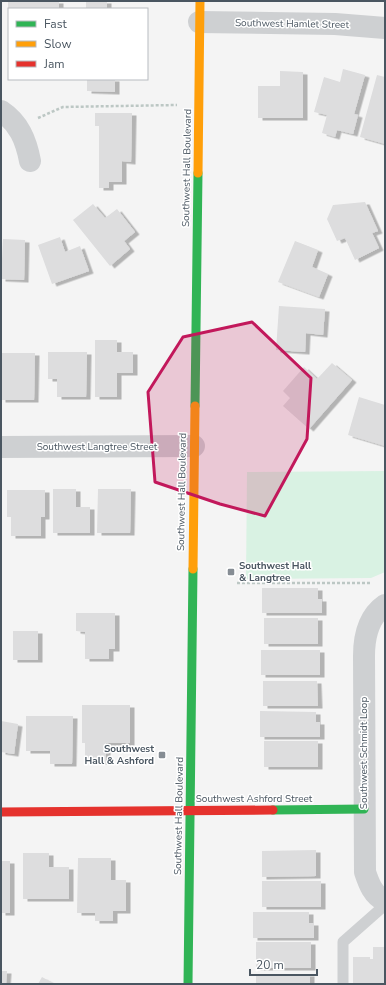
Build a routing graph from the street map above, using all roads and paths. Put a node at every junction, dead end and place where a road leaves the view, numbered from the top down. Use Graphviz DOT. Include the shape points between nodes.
graph roads {
  1 [pos="199,11"];
  2 [pos="385,28"];
  3 [pos="199,105"];
  4 [pos="1,111"];
  5 [pos="19,129"];
  6 [pos="30,161"];
  7 [pos="194,446"];
  8 [pos="1,447"];
  9 [pos="237,583"];
  10 [pos="372,583"];
  11 [pos="385,605"];
  12 [pos="364,809"];
  13 [pos="190,810"];
  14 [pos="1,812"];
  15 [pos="385,901"];
  16 [pos="385,905"];
  17 [pos="188,984"];
  18 [pos="343,984"];
  1 -- 2 [label="street, Southwest Hamlet Street"];
  1 -- 3 [label="main road, Southwest Hall Boulevard"];
  3 -- 5 [label="path" via="63,107"];
  3 -- 7 [label="main road, Southwest Hall Boulevard"];
  4 -- 5 [label="street" via="10,117"];
  5 -- 6 [label="street" via="26,143"];
  7 -- 8 [label="street, Southwest Langtree Street"];
  7 -- 13 [label="main road, Southwest Hall Boulevard"];
  9 -- 10 [label="path"];
  11 -- 12 [label="street, Southwest Schmidt Loop" via="374,617 364,638"];
  12 -- 13 [label="main road, Southwest Ashford Street"];
  12 -- 15 [label="street, Southwest Schmidt Loop" via="365,872 370,886 380,899"];
  13 -- 14 [label="main road, Southwest Ashford Street"];
  13 -- 17 [label="main road, Southwest Hall Boulevard"];
  16 -- 18 [label="lane" via="343,942"];
}
